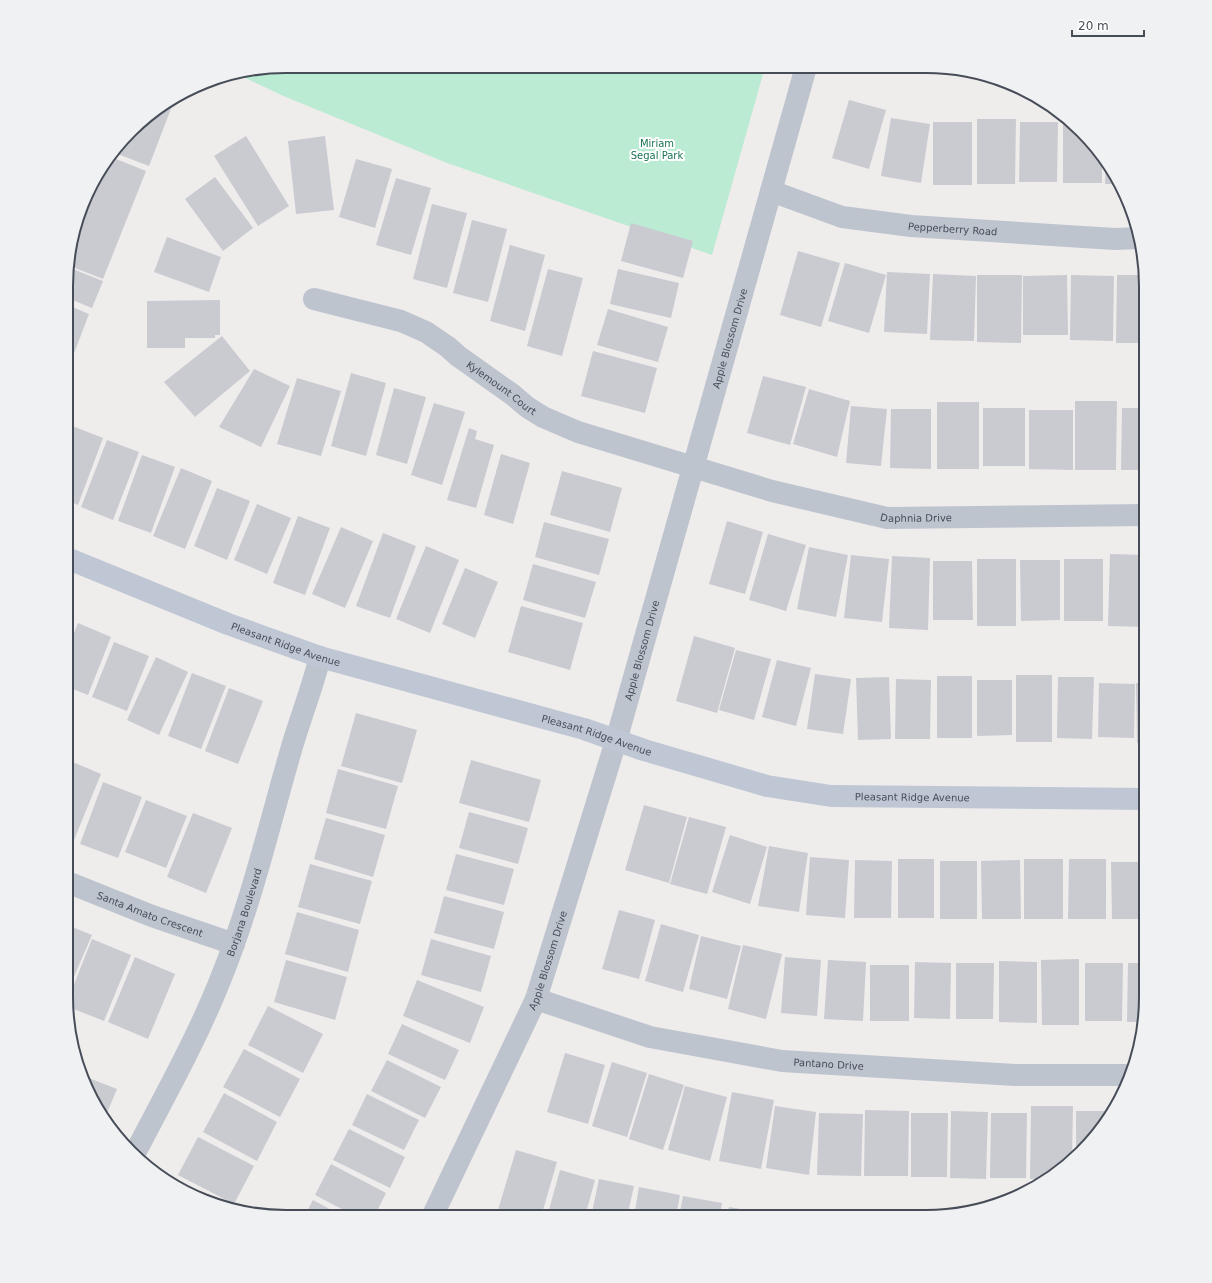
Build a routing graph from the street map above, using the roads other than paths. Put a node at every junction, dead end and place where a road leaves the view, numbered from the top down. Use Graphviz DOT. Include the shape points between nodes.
graph roads {
  1 [pos="804,73"];
  2 [pos="771,191"];
  3 [pos="1134,238"];
  4 [pos="314,299"];
  5 [pos="694,468"];
  6 [pos="1139,516"];
  7 [pos="73,561"];
  8 [pos="320,658"];
  9 [pos="616,741"];
  10 [pos="1139,799"];
  11 [pos="73,884"];
  12 [pos="234,944"];
  13 [pos="536,999"];
  14 [pos="1124,1075"];
  15 [pos="137,1149"];
  16 [pos="435,1210"];
  1 -- 2 [label="street, Apple Blossom Drive"];
  2 -- 3 [label="street, Pepperberry Road" via="842,217 911,226"];
  2 -- 5 [label="street, Apple Blossom Drive"];
  4 -- 5 [label="street, Kylemount Court" via="413,326 438,339 543,417 578,432"];
  5 -- 6 [label="street, Daphnia Drive" via="793,497 887,518"];
  5 -- 9 [label="street, Apple Blossom Drive"];
  7 -- 8 [label="street, Pleasant Ridge Avenue" via="234,627"];
  8 -- 9 [label="street, Pleasant Ridge Avenue" via="584,729"];
  8 -- 12 [label="street, Borjana Boulevard"];
  9 -- 10 [label="street, Pleasant Ridge Avenue" via="767,786 831,796"];
  9 -- 13 [label="street, Apple Blossom Drive"];
  11 -- 12 [label="street, Santa Amato Crescent" via="152,916"];
  12 -- 15 [label="street, Borjana Boulevard" via="214,995"];
  13 -- 14 [label="street, Pantano Drive" via="650,1038 782,1061 1015,1075"];
  13 -- 16 [label="street, Apple Blossom Drive"];
}
